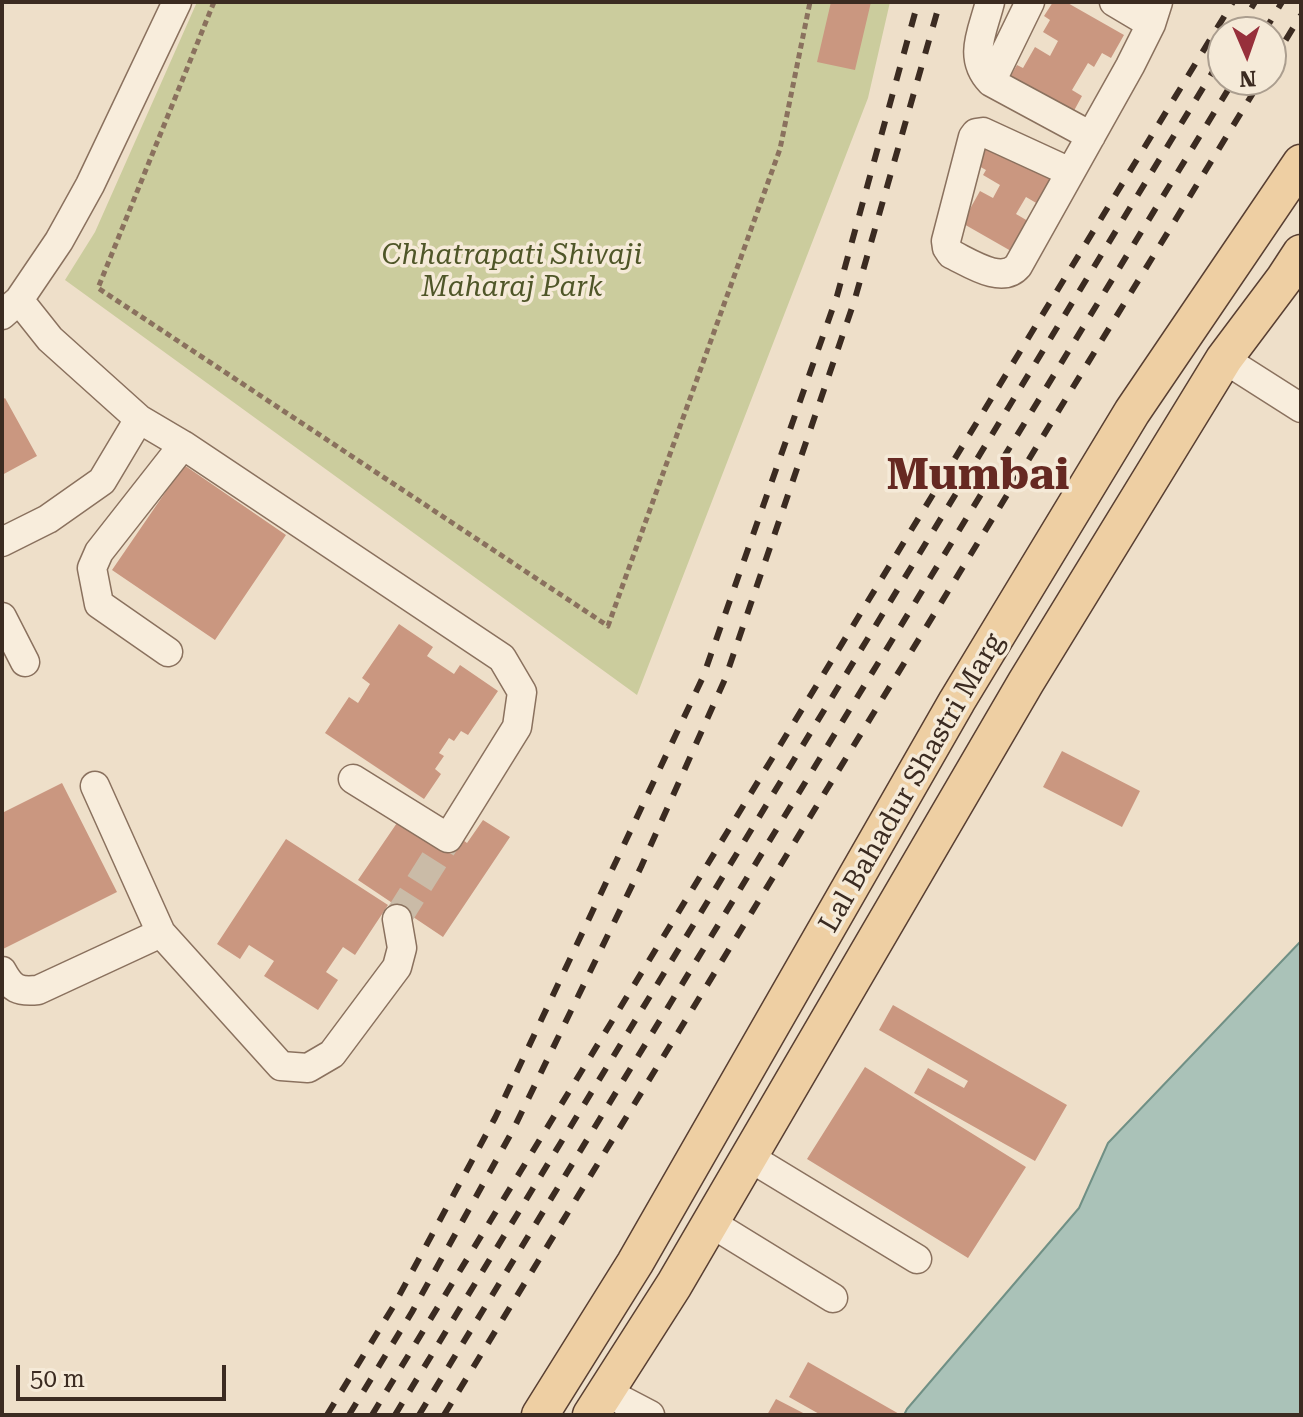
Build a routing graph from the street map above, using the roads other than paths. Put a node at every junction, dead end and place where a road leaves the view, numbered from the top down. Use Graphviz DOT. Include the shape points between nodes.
graph roads {
  1 [pos="177,2"];
  2 [pos="990,2"];
  3 [pos="1030,2"];
  4 [pos="1114,2"];
  5 [pos="1155,13"];
  6 [pos="991,82"];
  7 [pos="1091,136"];
  8 [pos="1301,163"];
  9 [pos="1070,172"];
  10 [pos="1295,274"];
  11 [pos="11,307"];
  12 [pos="1224,359"];
  13 [pos="1301,408"];
  14 [pos="139,419"];
  15 [pos="183,445"];
  16 [pos="2,542"];
  17 [pos="2,617"];
  18 [pos="168,652"];
  19 [pos="25,662"];
  20 [pos="1026,682"];
  21 [pos="957,701"];
  22 [pos="353,779"];
  23 [pos="95,786"];
  24 [pos="397,919"];
  25 [pos="161,933"];
  26 [pos="2,971"];
  27 [pos="749,1157"];
  28 [pos="711,1223"];
  29 [pos="917,1259"];
  30 [pos="635,1263"];
  31 [pos="674,1285"];
  32 [pos="833,1298"];
  33 [pos="598,1404"];
  34 [pos="540,1415"];
  35 [pos="650,1415"];
  1 -- 11 [label="street" via="90,185 59,241"];
  2 -- 6 [label="street" via="977,51"];
  3 -- 6 [label="street"];
  4 -- 5 [label="street"];
  5 -- 7 [label="street"];
  6 -- 7 [label="street"];
  7 -- 9 [label="street"];
  8 -- 21 [label="main road, Lal Bahadur Shastri Marg" via="1132,412"];
  9 -- 9 [label="street" via="1013,272 995,273 947,248 976,133"];
  10 -- 12 [label="main road, Lal Bahadur Shastri Marg"];
  11 -- 14 [label="street"];
  12 -- 13 [label="street"];
  12 -- 20 [label="main road, Lal Bahadur Shastri Marg"];
  14 -- 15 [label="street"];
  14 -- 16 [label="street" via="102,481 48,519"];
  15 -- 18 [label="street" via="92,568 99,604"];
  15 -- 22 [label="street" via="502,658 522,692 517,727 448,838"];
  17 -- 19 [label="street"];
  20 -- 21 [label="main road"];
  20 -- 27 [label="main road, Lal Bahadur Shastri Marg"];
  21 -- 30 [label="main road, Lal Bahadur Shastri Marg"];
  23 -- 25 [label="street"];
  24 -- 25 [label="street" via="402,948 397,967 332,1054 308,1068 281,1066"];
  25 -- 26 [label="street" via="38,990 22,992"];
  27 -- 28 [label="main road, Lal Bahadur Shastri Marg"];
  27 -- 29 [label="street"];
  28 -- 31 [label="main road, Lal Bahadur Shastri Marg"];
  28 -- 32 [label="street"];
  30 -- 31 [label="main road"];
  30 -- 34 [label="main road, Lal Bahadur Shastri Marg"];
  31 -- 33 [label="main road, Lal Bahadur Shastri Marg"];
  33 -- 35 [label="street"];
}
